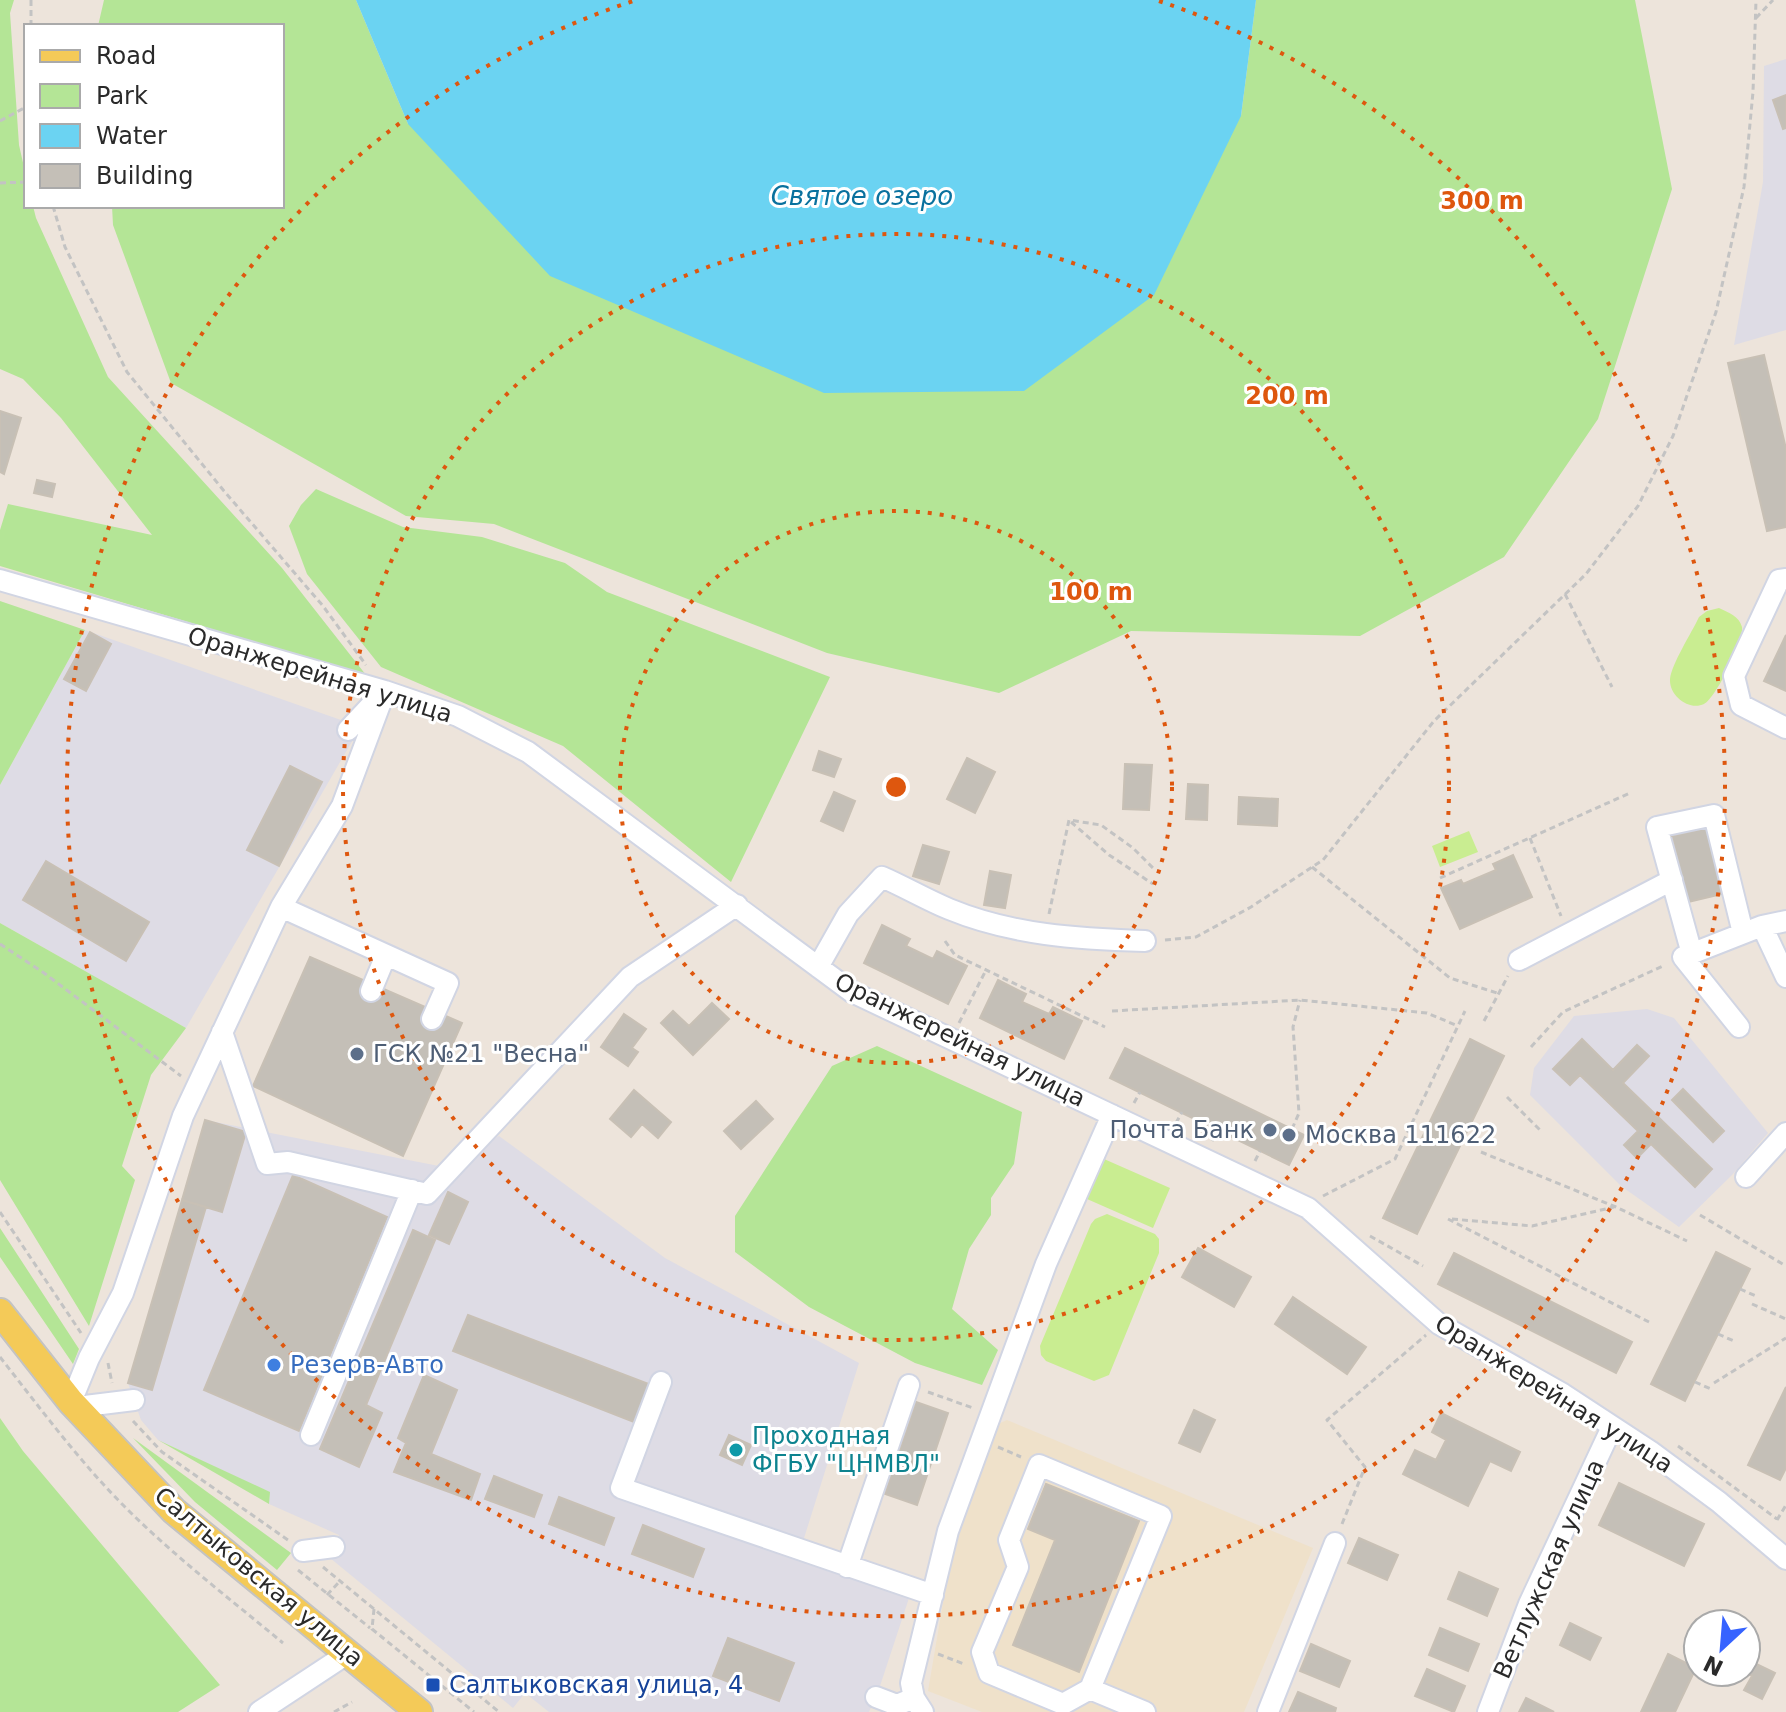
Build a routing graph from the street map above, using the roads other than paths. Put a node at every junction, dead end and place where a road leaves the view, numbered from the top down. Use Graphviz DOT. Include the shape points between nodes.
graph roads {
  1 [pos="1786,579"];
  2 [pos="0,580"];
  3 [pos="385,691"];
  4 [pos="1786,728"];
  5 [pos="348,730"];
  6 [pos="1672,880"];
  7 [pos="737,905"];
  8 [pos="281,907"];
  9 [pos="1786,921"];
  10 [pos="1752,930"];
  11 [pos="1145,941"];
  12 [pos="386,955"];
  13 [pos="1687,955"];
  14 [pos="1519,960"];
  15 [pos="818,967"];
  16 [pos="1786,977"];
  17 [pos="371,991"];
  18 [pos="432,1019"];
  19 [pos="1739,1027"];
  20 [pos="222,1032"];
  21 [pos="1112,1115"];
  22 [pos="1786,1133"];
  23 [pos="1746,1177"];
  24 [pos="412,1190"];
  25 [pos="0,1292"];
  26 [pos="0,1312"];
  27 [pos="661,1382"];
  28 [pos="909,1385"];
  29 [pos="125,1401"];
  30 [pos="74,1404"];
  31 [pos="1612,1427"];
  32 [pos="311,1435"];
  33 [pos="1335,1543"];
  34 [pos="334,1547"];
  35 [pos="298,1558"];
  36 [pos="1786,1559"];
  37 [pos="847,1567"];
  38 [pos="933,1595"];
  39 [pos="347,1654"];
  40 [pos="1090,1689"];
  41 [pos="876,1697"];
  42 [pos="918,1705"];
  43 [pos="259,1712"];
  44 [pos="419,1712"];
  45 [pos="1145,1712"];
  46 [pos="1268,1712"];
  47 [pos="1488,1712"];
  1 -- 4 [label="street" via="1779,580 1734,676 1741,705"];
  2 -- 3 [label="street, Оранжерейная улица"];
  3 -- 5 [label="street"];
  3 -- 7 [label="street, Оранжерейная улица" via="458,716 528,752"];
  3 -- 8 [label="street" via="342,806"];
  6 -- 10 [label="street" via="1657,827 1714,815"];
  6 -- 13 [label="street"];
  6 -- 14 [label="street"];
  7 -- 15 [label="street, Оранжерейная улица"];
  7 -- 24 [label="street" via="630,977 427,1194"];
  8 -- 12 [label="street"];
  8 -- 20 [label="street"];
  9 -- 10 [label="street"];
  10 -- 13 [label="street"];
  10 -- 16 [label="street"];
  11 -- 15 [label="street" via="1066,939 1013,928 951,910 882,877 848,914"];
  12 -- 17 [label="street"];
  12 -- 18 [label="street" via="448,983"];
  13 -- 19 [label="street"];
  15 -- 21 [label="street, Оранжерейная улица" via="852,992"];
  20 -- 24 [label="street" via="267,1164 288,1162"];
  20 -- 30 [label="street" via="183,1116 123,1293 89,1358"];
  21 -- 31 [label="street, Оранжерейная улица" via="1308,1208 1439,1324"];
  21 -- 38 [label="street" via="1046,1264 948,1531"];
  22 -- 23 [label="street"];
  24 -- 32 [label="street"];
  25 -- 30 [label="main road, Салтыковская улица"];
  26 -- 30 [label="main road, Салтыковская улица"];
  27 -- 37 [label="street" via="621,1488"];
  28 -- 37 [label="street"];
  29 -- 30 [label="street"];
  30 -- 39 [label="main road, Салтыковская улица" via="174,1511"];
  31 -- 36 [label="street, Оранжерейная улица" via="1719,1502"];
  31 -- 47 [label="street, Ветлужская улица" via="1529,1604"];
  33 -- 46 [label="street"];
  34 -- 35 [label="street"];
  37 -- 38 [label="street"];
  38 -- 42 [label="street" via="911,1683"];
  39 -- 43 [label="street"];
  39 -- 44 [label="main road, Салтыковская улица"];
  40 -- 40 [label="street" via="1161,1516 1039,1465 1009,1540 1018,1567 982,1652 991,1673 1063,1704"];
  40 -- 45 [label="street"];
  41 -- 42 [label="street"];
}
